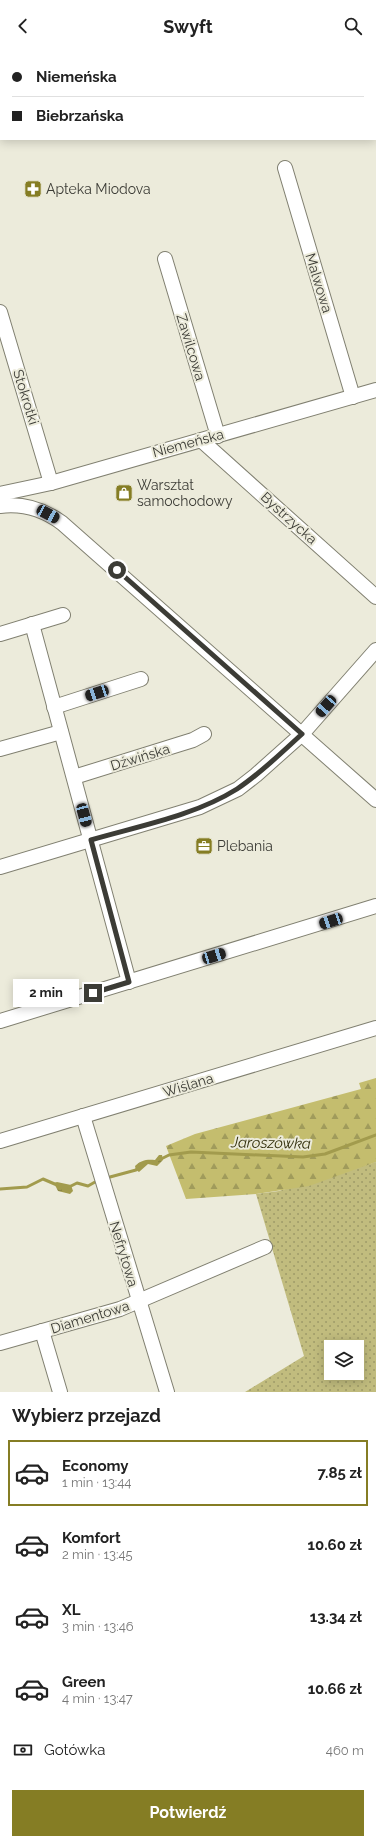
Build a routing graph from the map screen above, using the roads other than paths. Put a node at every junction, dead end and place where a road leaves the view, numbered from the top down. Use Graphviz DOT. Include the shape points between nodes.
graph roads {
  1 [pos="285,168"];
  2 [pos="165,259"];
  3 [pos="0,312"];
  4 [pos="376,390"];
  5 [pos="353,397"];
  6 [pos="218,436"];
  7 [pos="201,440"];
  8 [pos="51,483"];
  9 [pos="0,494"];
  10 [pos="0,506"];
  11 [pos="376,597"];
  12 [pos="63,615"];
  13 [pos="32,624"];
  14 [pos="0,634"];
  15 [pos="376,650"];
  16 [pos="141,679"];
  17 [pos="54,707"];
  18 [pos="61,732"];
  19 [pos="204,734"];
  20 [pos="302,734"];
  21 [pos="0,749"];
  22 [pos="74,777"];
  23 [pos="376,800"];
  24 [pos="91,840"];
  25 [pos="0,868"];
  26 [pos="376,906"];
  27 [pos="129,982"];
  28 [pos="0,1021"];
  29 [pos="376,1028"];
  30 [pos="82,1116"];
  31 [pos="0,1141"];
  32 [pos="265,1246"];
  33 [pos="139,1301"];
  34 [pos="42,1331"];
  35 [pos="0,1343"];
  36 [pos="60,1392"];
  37 [pos="167,1392"];
  1 -- 5 [label="street, Malwowa"];
  2 -- 6 [label="street, Zawilcowa"];
  3 -- 8 [label="street, Stokrotki"];
  4 -- 5 [label="street, Niemeńska"];
  5 -- 6 [label="street, Niemeńska"];
  6 -- 7 [label="street, Niemeńska"];
  7 -- 8 [label="street, Niemeńska"];
  7 -- 11 [label="street, Bystrzycka"];
  8 -- 9 [label="street, Niemeńska"];
  10 -- 20 [label="street" via="28,506 62,523"];
  12 -- 13 [label="street"];
  13 -- 14 [label="street"];
  13 -- 17 [label="street"];
  15 -- 20 [label="street"];
  16 -- 17 [label="street"];
  17 -- 18 [label="street"];
  18 -- 21 [label="street"];
  18 -- 22 [label="street"];
  19 -- 22 [label="street, Dźwińska" via="193,740"];
  20 -- 23 [label="street"];
  20 -- 24 [label="street" via="238,789 193,810"];
  22 -- 24 [label="street"];
  24 -- 25 [label="street"];
  24 -- 27 [label="street"];
  26 -- 27 [label="street"];
  27 -- 28 [label="street"];
  29 -- 30 [label="street, Wiślana"];
  30 -- 31 [label="street, Wiślana"];
  30 -- 33 [label="street, Nefrytowa"];
  32 -- 33 [label="street, Diamentowa"];
  33 -- 34 [label="street, Diamentowa" via="120,1309"];
  33 -- 37 [label="street, Nefrytowa"];
  34 -- 35 [label="street, Diamentowa"];
  34 -- 36 [label="street"];
}
